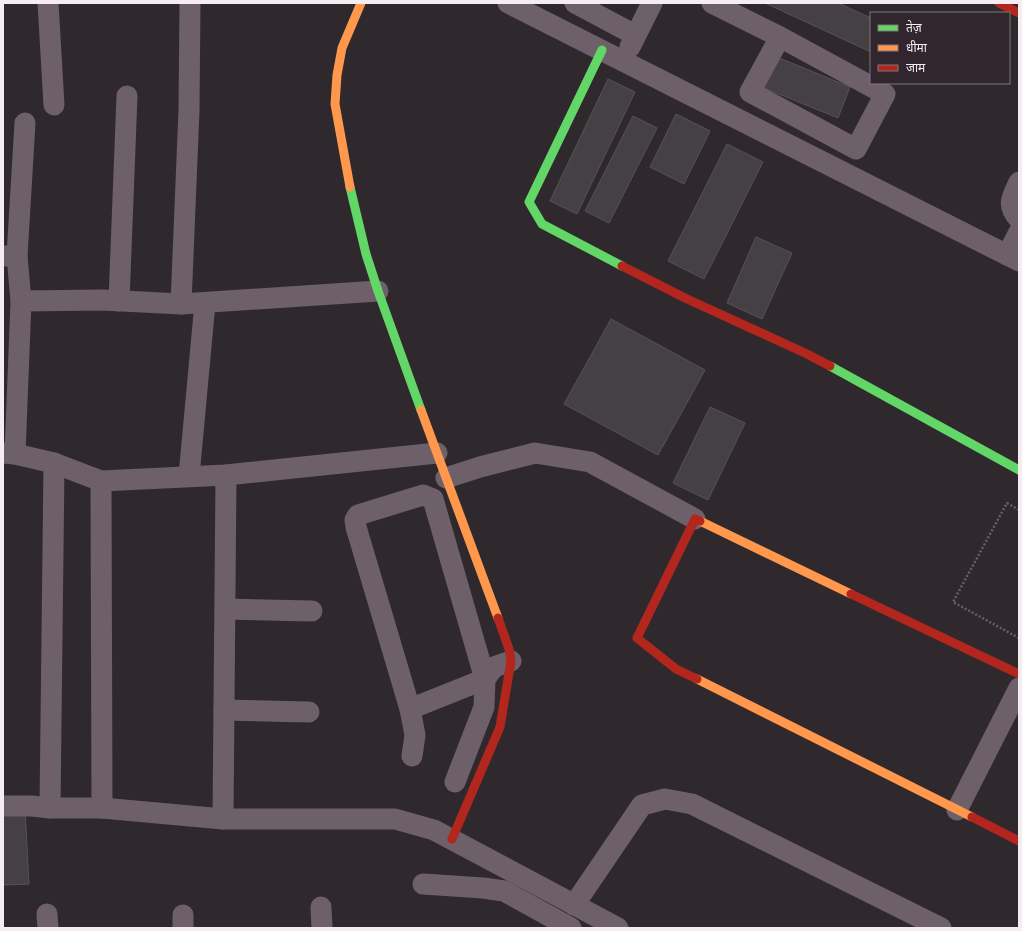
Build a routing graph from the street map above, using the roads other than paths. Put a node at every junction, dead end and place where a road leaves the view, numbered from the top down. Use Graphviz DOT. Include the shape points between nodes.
graph roads {
  1 [pos="48,3"];
  2 [pos="190,3"];
  3 [pos="360,3"];
  4 [pos="508,3"];
  5 [pos="575,3"];
  6 [pos="652,3"];
  7 [pos="712,3"];
  8 [pos="999,3"];
  9 [pos="1019,13"];
  10 [pos="635,35"];
  11 [pos="780,37"];
  12 [pos="602,50"];
  13 [pos="623,61"];
  14 [pos="126,96"];
  15 [pos="54,105"];
  16 [pos="25,123"];
  17 [pos="1019,182"];
  18 [pos="1019,219"];
  19 [pos="1019,232"];
  20 [pos="10,256"];
  21 [pos="1013,258"];
  22 [pos="378,291"];
  23 [pos="21,301"];
  24 [pos="119,301"];
  25 [pos="205,303"];
  26 [pos="181,304"];
  27 [pos="9,453"];
  28 [pos="437,453"];
  29 [pos="54,463"];
  30 [pos="1019,470"];
  31 [pos="226,475"];
  32 [pos="189,476"];
  33 [pos="446,478"];
  34 [pos="101,481"];
  35 [pos="695,519"];
  36 [pos="225,609"];
  37 [pos="312,611"];
  38 [pos="511,661"];
  39 [pos="1019,674"];
  40 [pos="485,679"];
  41 [pos="1019,688"];
  42 [pos="410,709"];
  43 [pos="224,710"];
  44 [pos="310,712"];
  45 [pos="412,756"];
  46 [pos="455,782"];
  47 [pos="3,806"];
  48 [pos="50,808"];
  49 [pos="102,808"];
  50 [pos="957,810"];
  51 [pos="223,819"];
  52 [pos="452,839"];
  53 [pos="1019,841"];
  54 [pos="423,884"];
  55 [pos="574,905"];
  56 [pos="321,907"];
  57 [pos="322,928"];
  58 [pos="571,928"];
  59 [pos="618,928"];
  60 [pos="941,928"];
  1 -- 15 [label="street"];
  2 -- 26 [label="street" via="189,110"];
  3 -- 22 [label="street" via="342,48 335,104 348,177 366,254"];
  4 -- 12 [label="street"];
  5 -- 10 [label="street"];
  6 -- 10 [label="street"];
  7 -- 11 [label="street"];
  8 -- 9 [label="street"];
  10 -- 13 [label="street"];
  11 -- 11 [label="street" via="750,92 856,149 886,94"];
  12 -- 13 [label="street"];
  12 -- 30 [label="street" via="529,202 542,224 685,298 805,353"];
  13 -- 21 [label="street"];
  14 -- 24 [label="street"];
  16 -- 20 [label="street"];
  17 -- 18 [label="street" via="1010,204"];
  19 -- 21 [label="street"];
  20 -- 23 [label="street"];
  22 -- 25 [label="street"];
  22 -- 28 [label="street"];
  23 -- 24 [label="street"];
  23 -- 27 [label="street"];
  24 -- 26 [label="street"];
  25 -- 26 [label="street"];
  25 -- 32 [label="street"];
  27 -- 29 [label="street"];
  28 -- 31 [label="street"];
  28 -- 33 [label="street"];
  29 -- 34 [label="street"];
  29 -- 48 [label="street"];
  31 -- 32 [label="street"];
  31 -- 36 [label="street"];
  32 -- 34 [label="street"];
  33 -- 35 [label="street" via="535,453 590,462"];
  33 -- 38 [label="street" via="509,649"];
  34 -- 49 [label="street"];
  35 -- 39 [label="street"];
  35 -- 50 [label="street" via="637,638 676,669"];
  36 -- 37 [label="street"];
  36 -- 43 [label="street"];
  38 -- 40 [label="street" via="494,666"];
  38 -- 52 [label="street" via="500,727"];
  40 -- 42 [label="street"];
  40 -- 42 [label="street" via="433,499 423,495 358,515 355,520 356,527"];
  40 -- 46 [label="street" via="484,707"];
  41 -- 50 [label="street"];
  42 -- 45 [label="street" via="415,735"];
  43 -- 44 [label="street"];
  43 -- 51 [label="street"];
  47 -- 48 [label="street"];
  48 -- 49 [label="street"];
  49 -- 51 [label="street"];
  50 -- 53 [label="street"];
  51 -- 52 [label="street" via="396,819 434,830"];
  52 -- 55 [label="street"];
  54 -- 58 [label="street" via="504,891"];
  55 -- 59 [label="street"];
  55 -- 60 [label="street" via="642,805 664,799 692,804"];
  56 -- 57 [label="street"];
}
